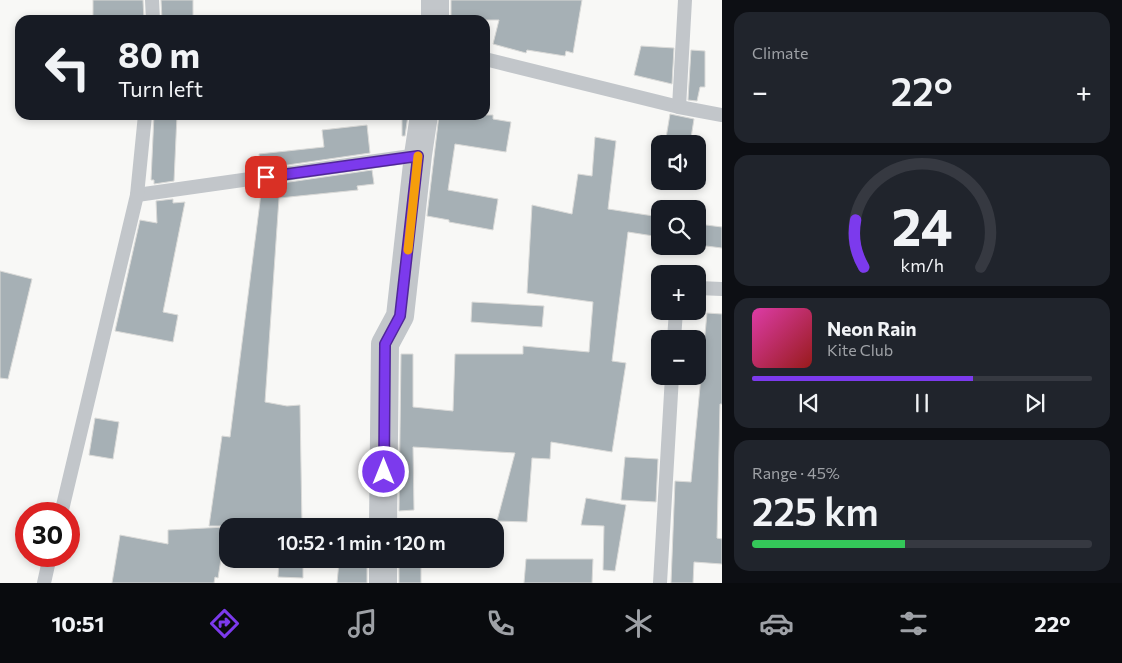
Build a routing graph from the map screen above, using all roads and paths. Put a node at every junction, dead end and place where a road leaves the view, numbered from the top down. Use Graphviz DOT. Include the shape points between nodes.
graph roads {
  1 [pos="152,0"];
  2 [pos="436,0"];
  3 [pos="685,0"];
  4 [pos="153,15"];
  5 [pos="435,15"];
  6 [pos="490,60"];
  7 [pos="679,108"];
  8 [pos="722,115"];
  9 [pos="145,120"];
  10 [pos="423,120"];
  11 [pos="418,156"];
  12 [pos="137,196"];
  13 [pos="706,288"];
  14 [pos="722,289"];
  15 [pos="671,385"];
  16 [pos="64,502"];
  17 [pos="383,518"];
  18 [pos="48,567"];
  19 [pos="383,568"];
  20 [pos="44,583"];
  21 [pos="383,583"];
  22 [pos="660,583"];
  1 -- 4 [label="lane"];
  2 -- 5 [label="street"];
  3 -- 7 [label="lane"];
  6 -- 7 [label="lane"];
  7 -- 8 [label="lane"];
  9 -- 12 [label="lane"];
  10 -- 11 [label="street"];
  11 -- 12 [label="lane"];
  11 -- 17 [label="street" via="400,316 385,344"];
  12 -- 16 [label="lane"];
  13 -- 14 [label="lane"];
  15 -- 22 [label="lane"];
  18 -- 20 [label="lane"];
  19 -- 21 [label="street"];
}
